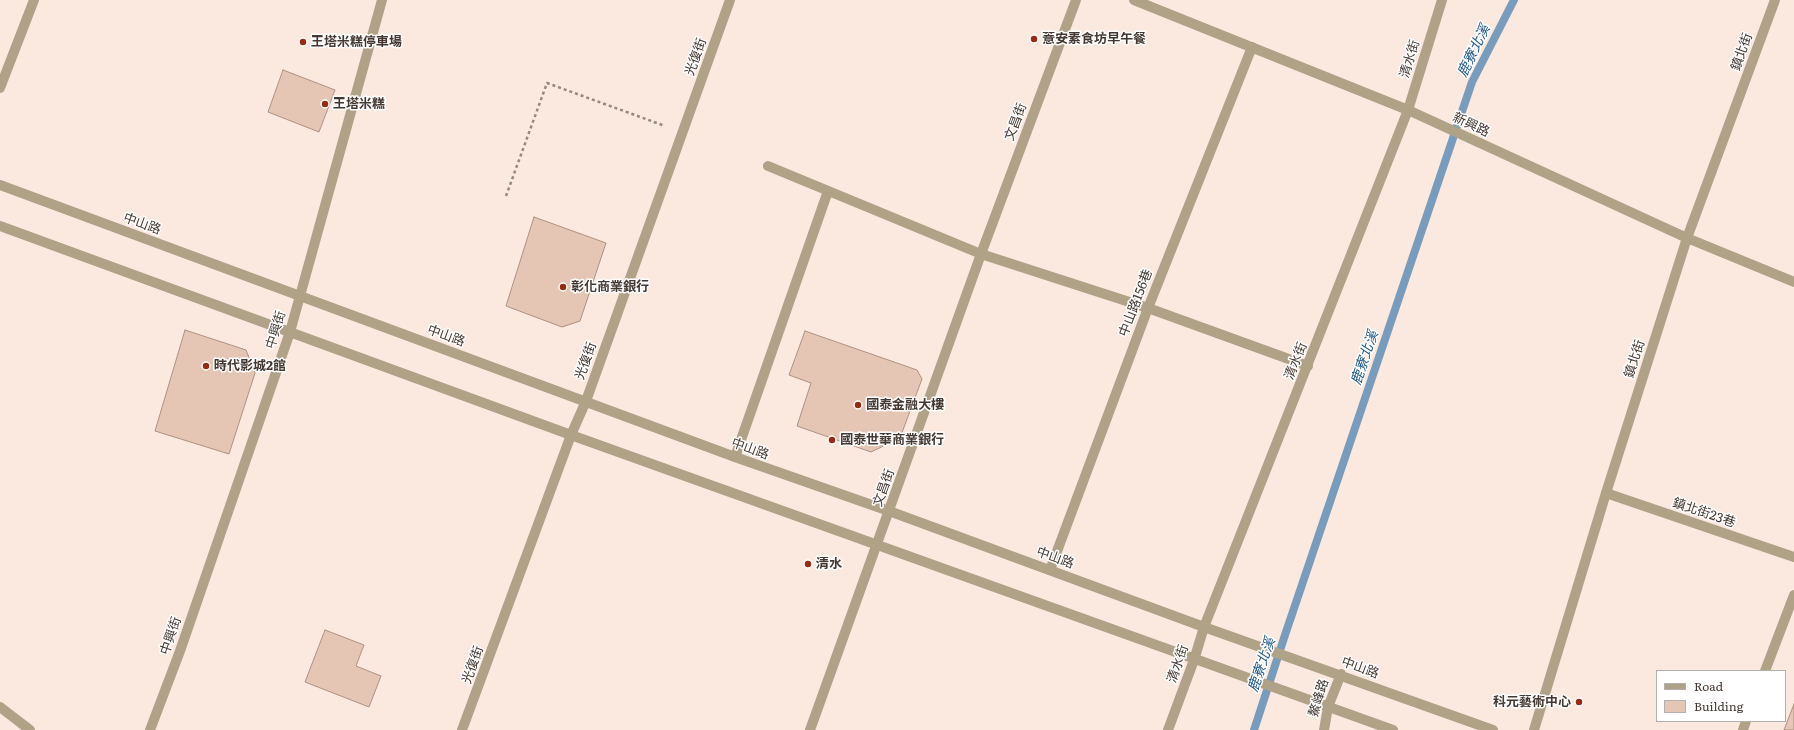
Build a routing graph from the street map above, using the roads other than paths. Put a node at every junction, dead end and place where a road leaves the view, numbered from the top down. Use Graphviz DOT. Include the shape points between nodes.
graph roads {
  1 [pos="34,0"];
  2 [pos="382,0"];
  3 [pos="730,0"];
  4 [pos="1076,0"];
  5 [pos="1134,0"];
  6 [pos="1442,0"];
  7 [pos="1775,0"];
  8 [pos="1252,47"];
  9 [pos="0,88"];
  10 [pos="1408,110"];
  11 [pos="768,166"];
  12 [pos="0,185"];
  13 [pos="828,191"];
  14 [pos="0,226"];
  15 [pos="1687,238"];
  16 [pos="981,254"];
  17 [pos="1794,282"];
  18 [pos="300,297"];
  19 [pos="1148,308"];
  20 [pos="290,332"];
  21 [pos="1308,366"];
  22 [pos="586,401"];
  23 [pos="571,435"];
  24 [pos="735,457"];
  25 [pos="1606,493"];
  26 [pos="889,511"];
  27 [pos="876,543"];
  28 [pos="1794,557"];
  29 [pos="1050,570"];
  30 [pos="1794,595"];
  31 [pos="1204,627"];
  32 [pos="1194,660"];
  33 [pos="1765,670"];
  34 [pos="1341,674"];
  35 [pos="0,706"];
  36 [pos="1328,707"];
  37 [pos="30,730"];
  38 [pos="150,730"];
  39 [pos="462,730"];
  40 [pos="810,730"];
  41 [pos="1168,730"];
  42 [pos="1324,730"];
  43 [pos="1393,730"];
  44 [pos="1493,730"];
  45 [pos="1534,730"];
  1 -- 9 [label="street"];
  2 -- 18 [label="street, 中興街"];
  3 -- 22 [label="street, 光復街"];
  4 -- 16 [label="street, 文昌街"];
  5 -- 8 [label="street, 新興路"];
  6 -- 10 [label="street, 清水街"];
  7 -- 15 [label="street, 鎮北街"];
  8 -- 10 [label="street, 新興路"];
  8 -- 19 [label="street, 中山路156巷"];
  10 -- 15 [label="street, 新興路"];
  10 -- 21 [label="street, 清水街"];
  11 -- 13 [label="street"];
  12 -- 18 [label="street, 中山路"];
  13 -- 16 [label="street"];
  13 -- 24 [label="street"];
  14 -- 20 [label="street"];
  15 -- 17 [label="street, 新興路"];
  15 -- 25 [label="street, 鎮北街"];
  16 -- 19 [label="street"];
  16 -- 26 [label="street, 文昌街"];
  18 -- 20 [label="street, 中興街"];
  18 -- 22 [label="street, 中山路"];
  19 -- 21 [label="street"];
  19 -- 29 [label="street, 中山路156巷"];
  20 -- 23 [label="street"];
  20 -- 38 [label="street, 中興街" via="180,651"];
  21 -- 31 [label="street, 清水街"];
  22 -- 23 [label="street, 光復街"];
  22 -- 24 [label="street, 中山路"];
  23 -- 27 [label="street"];
  23 -- 39 [label="street, 光復街"];
  24 -- 26 [label="street, 中山路"];
  25 -- 28 [label="street, 鎮北街23巷"];
  25 -- 45 [label="street, 鎮北街"];
  26 -- 27 [label="street, 文昌街"];
  26 -- 29 [label="street, 中山路"];
  27 -- 32 [label="street"];
  27 -- 40 [label="street, 文昌街"];
  29 -- 31 [label="street, 中山路"];
  30 -- 33 [label="street"];
  31 -- 32 [label="street, 清水街"];
  31 -- 34 [label="street, 中山路"];
  32 -- 36 [label="street"];
  32 -- 41 [label="street, 清水街"];
  34 -- 36 [label="street, 鰲峰路"];
  34 -- 44 [label="street, 中山路"];
  35 -- 37 [label="street"];
  36 -- 42 [label="street, 鰲峰路"];
  36 -- 43 [label="street"];
}
